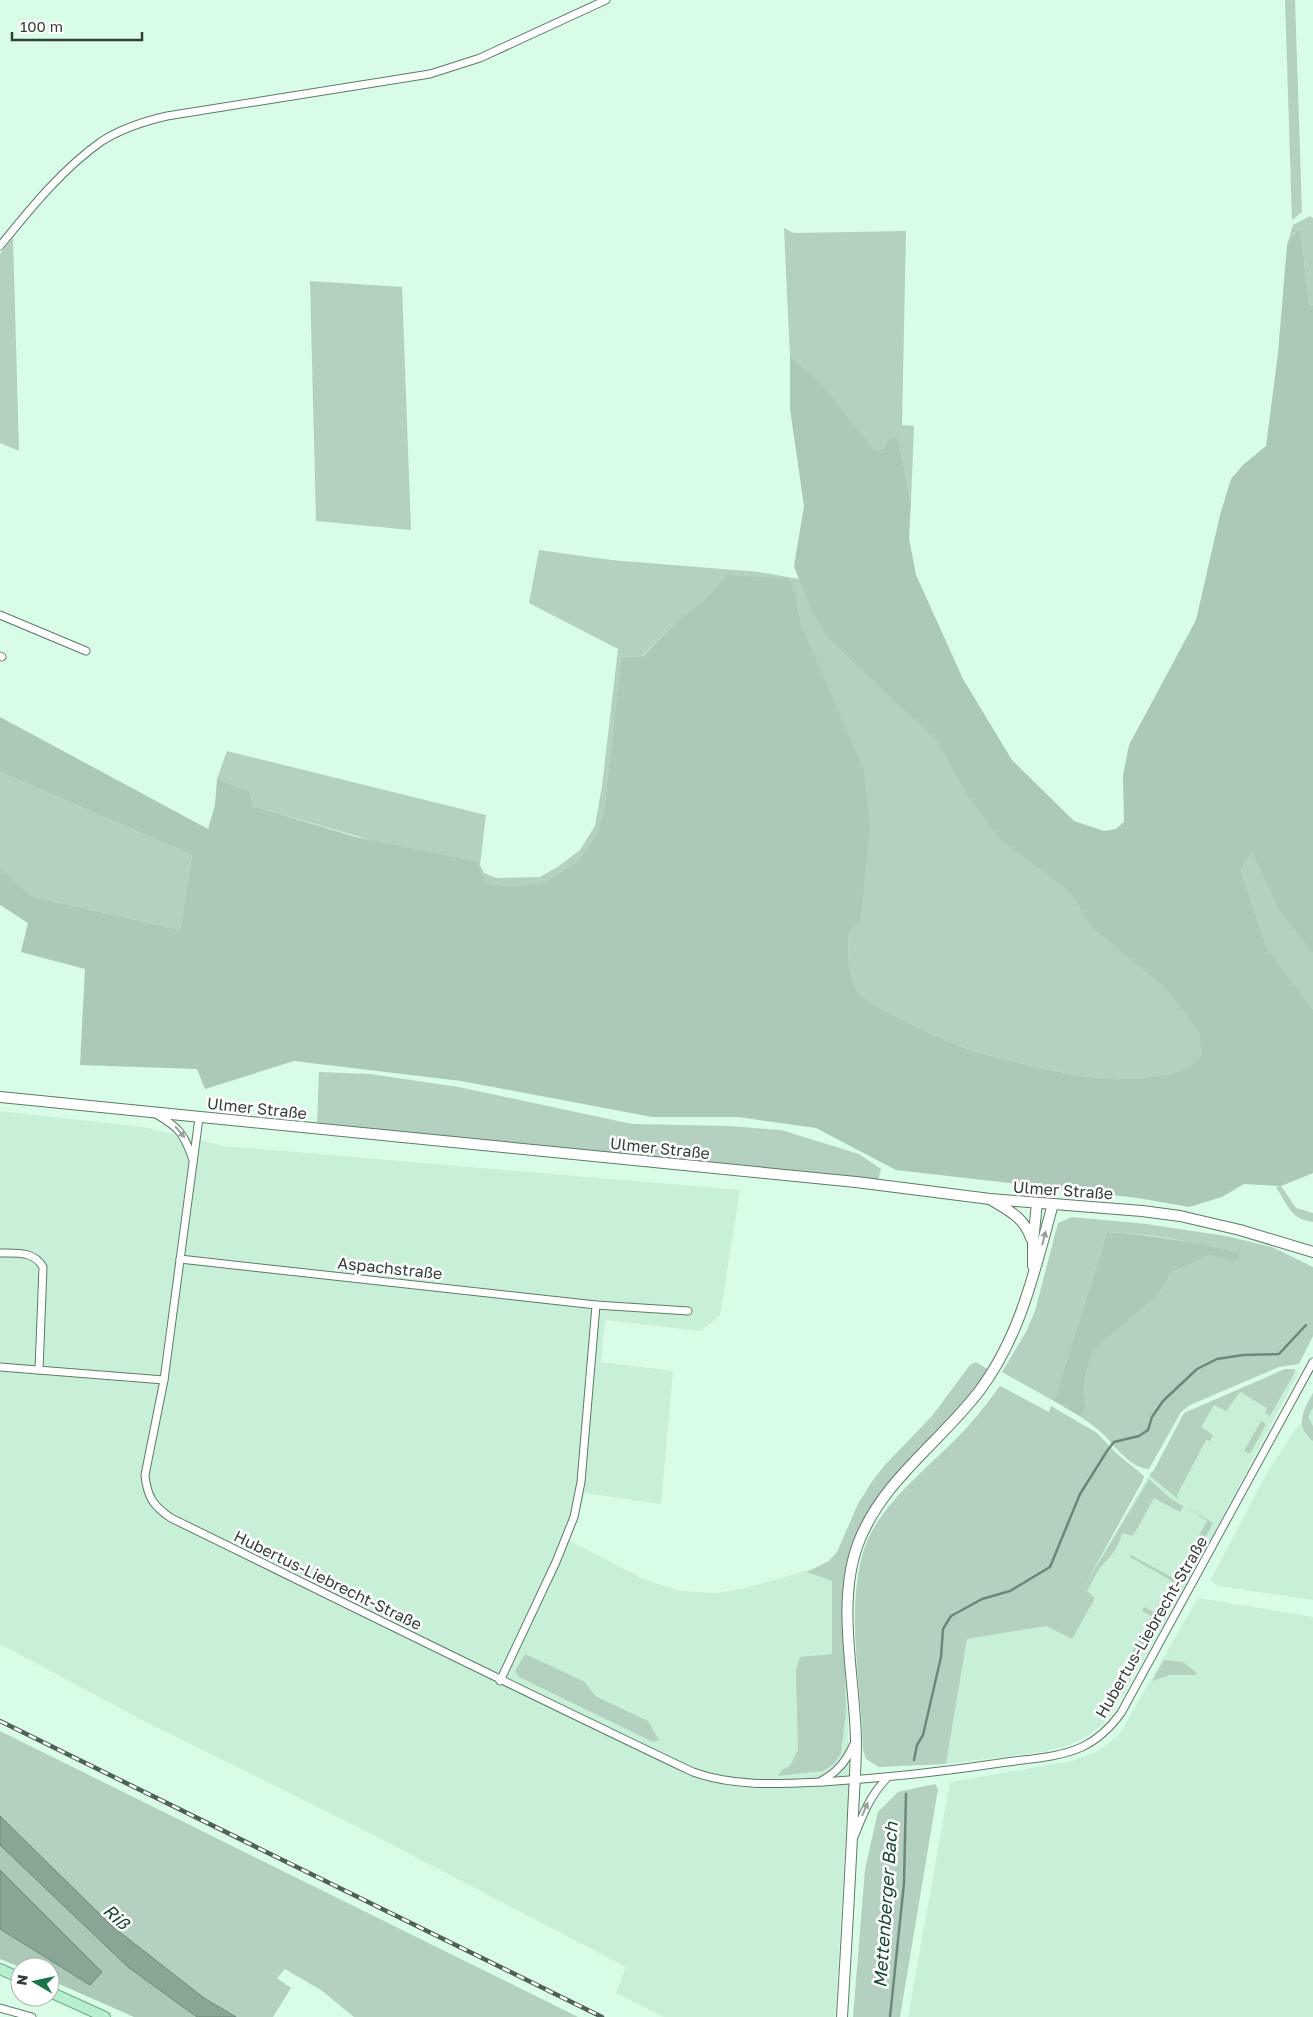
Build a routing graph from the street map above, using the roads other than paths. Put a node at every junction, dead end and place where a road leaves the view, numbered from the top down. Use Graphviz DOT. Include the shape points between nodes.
graph roads {
  1 [pos="606,0"];
  2 [pos="0,246"];
  3 [pos="0,616"];
  4 [pos="86,651"];
  5 [pos="0,1097"];
  6 [pos="154,1113"];
  7 [pos="199,1118"];
  8 [pos="194,1162"];
  9 [pos="990,1199"];
  10 [pos="1037,1203"];
  11 [pos="1052,1204"];
  12 [pos="1033,1242"];
  13 [pos="0,1253"];
  14 [pos="1311,1253"];
  15 [pos="180,1260"];
  16 [pos="1033,1271"];
  17 [pos="596,1305"];
  18 [pos="688,1311"];
  19 [pos="1313,1362"];
  20 [pos="0,1367"];
  21 [pos="39,1370"];
  22 [pos="164,1380"];
  23 [pos="500,1681"];
  24 [pos="856,1741"];
  25 [pos="886,1779"];
  26 [pos="855,1780"];
  27 [pos="819,1782"];
  28 [pos="852,1844"];
  29 [pos="60,1997"];
  30 [pos="0,2008"];
  31 [pos="32,2017"];
  32 [pos="105,2017"];
  33 [pos="842,2017"];
  1 -- 2 [label="street" via="480,58 430,74 142,122 103,141 76,163 32,207"];
  3 -- 4 [label="street"];
  5 -- 6 [label="main road, Ulmer Straße"];
  6 -- 7 [label="main road, Ulmer Straße"];
  6 -- 8 [label="street, Hubertus-Liebrecht-Straße, one-way" via="180,1130"];
  7 -- 8 [label="street, Hubertus-Liebrecht-Straße"];
  7 -- 9 [label="main road, Ulmer Straße" via="856,1182"];
  8 -- 15 [label="street, Hubertus-Liebrecht-Straße"];
  9 -- 10 [label="main road, Ulmer Straße"];
  9 -- 12 [label="main road" via="1015,1214 1027,1226"];
  10 -- 11 [label="main road, Ulmer Straße"];
  10 -- 12 [label="main road"];
  11 -- 14 [label="main road, Ulmer Straße" via="1180,1216 1240,1230"];
  16 -- 11 [label="main road, one-way"];
  12 -- 16 [label="main road"];
  13 -- 21 [label="street" via="32,1256 43,1267"];
  15 -- 17 [label="street, Aspachstraße"];
  15 -- 22 [label="street, Hubertus-Liebrecht-Straße"];
  16 -- 24 [label="main road" via="1013,1336 1000,1359 958,1416 890,1488 876,1507 858,1546 848,1602"];
  17 -- 18 [label="street, Aspachstraße"];
  17 -- 23 [label="street" via="581,1482 574,1517"];
  19 -- 25 [label="street, Hubertus-Liebrecht-Straße" via="1121,1713 1108,1730 1080,1748 1047,1756"];
  20 -- 21 [label="street"];
  21 -- 22 [label="street"];
  22 -- 23 [label="street, Hubertus-Liebrecht-Straße" via="145,1475 146,1490 158,1510"];
  23 -- 27 [label="street, Hubertus-Liebrecht-Straße" via="712,1779 769,1784"];
  24 -- 26 [label="main road"];
  24 -- 27 [label="street" via="846,1761"];
  25 -- 26 [label="street, Hubertus-Liebrecht-Straße"];
  28 -- 25 [label="street, one-way" via="866,1805"];
  26 -- 27 [label="street, Hubertus-Liebrecht-Straße"];
  26 -- 28 [label="main road"];
  28 -- 33 [label="main road"];
  29 -- 32 [label="main road"];
  30 -- 31 [label="street"];
}
